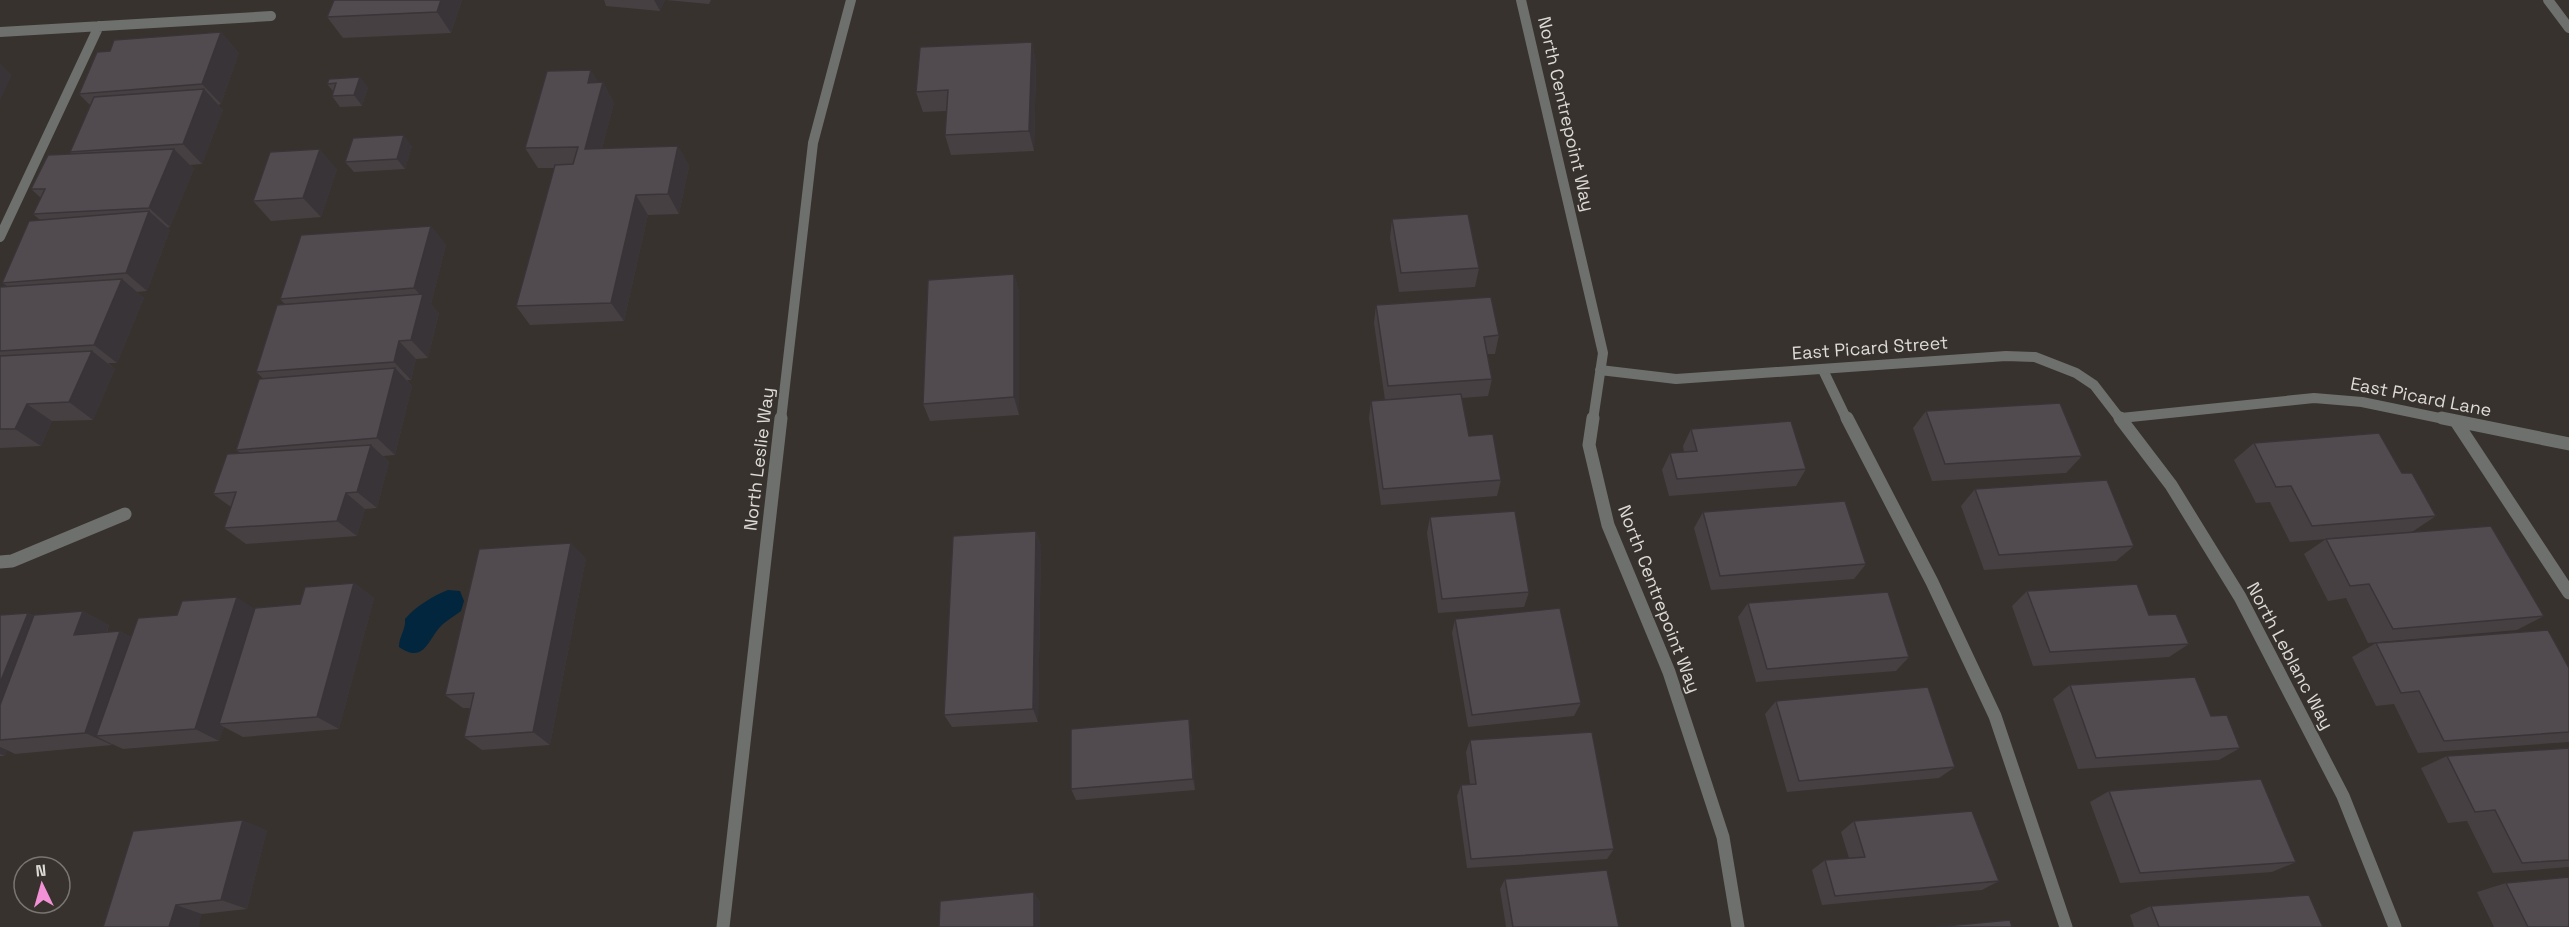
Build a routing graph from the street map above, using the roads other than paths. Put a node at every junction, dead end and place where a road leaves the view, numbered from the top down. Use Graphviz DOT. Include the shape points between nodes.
graph roads {
  1 [pos="851,0"];
  2 [pos="1521,0"];
  3 [pos="2548,0"];
  4 [pos="271,16"];
  5 [pos="99,26"];
  6 [pos="2569,28"];
  7 [pos="0,32"];
  8 [pos="0,237"];
  9 [pos="1600,370"];
  10 [pos="1823,370"];
  11 [pos="2121,418"];
  12 [pos="2457,423"];
  13 [pos="2569,444"];
  14 [pos="125,514"];
  15 [pos="0,562"];
  16 [pos="2569,593"];
  17 [pos="723,927"];
  18 [pos="1738,927"];
  19 [pos="2066,927"];
  20 [pos="2395,927"];
  1 -- 17 [label="street, North Leslie Way" via="813,143"];
  2 -- 9 [label="street, North Centrepoint Way" via="1603,353"];
  3 -- 6 [label="street"];
  4 -- 5 [label="street"];
  5 -- 7 [label="street"];
  5 -- 8 [label="street"];
  9 -- 10 [label="street, East Picard Street" via="1676,380"];
  9 -- 18 [label="street, North Centrepoint Way" via="1589,445 1608,525 1669,672 1723,837"];
  10 -- 11 [label="street, East Picard Street" via="2035,357 2076,373 2094,385"];
  10 -- 19 [label="street" via="1932,582 1995,716"];
  11 -- 12 [label="street, East Picard Lane" via="2314,398 2362,402"];
  11 -- 20 [label="street, North Leblanc Way" via="2171,485 2240,597 2343,796"];
  12 -- 13 [label="street, East Picard Lane"];
  12 -- 16 [label="street"];
  14 -- 15 [label="street" via="12,561"];
}
